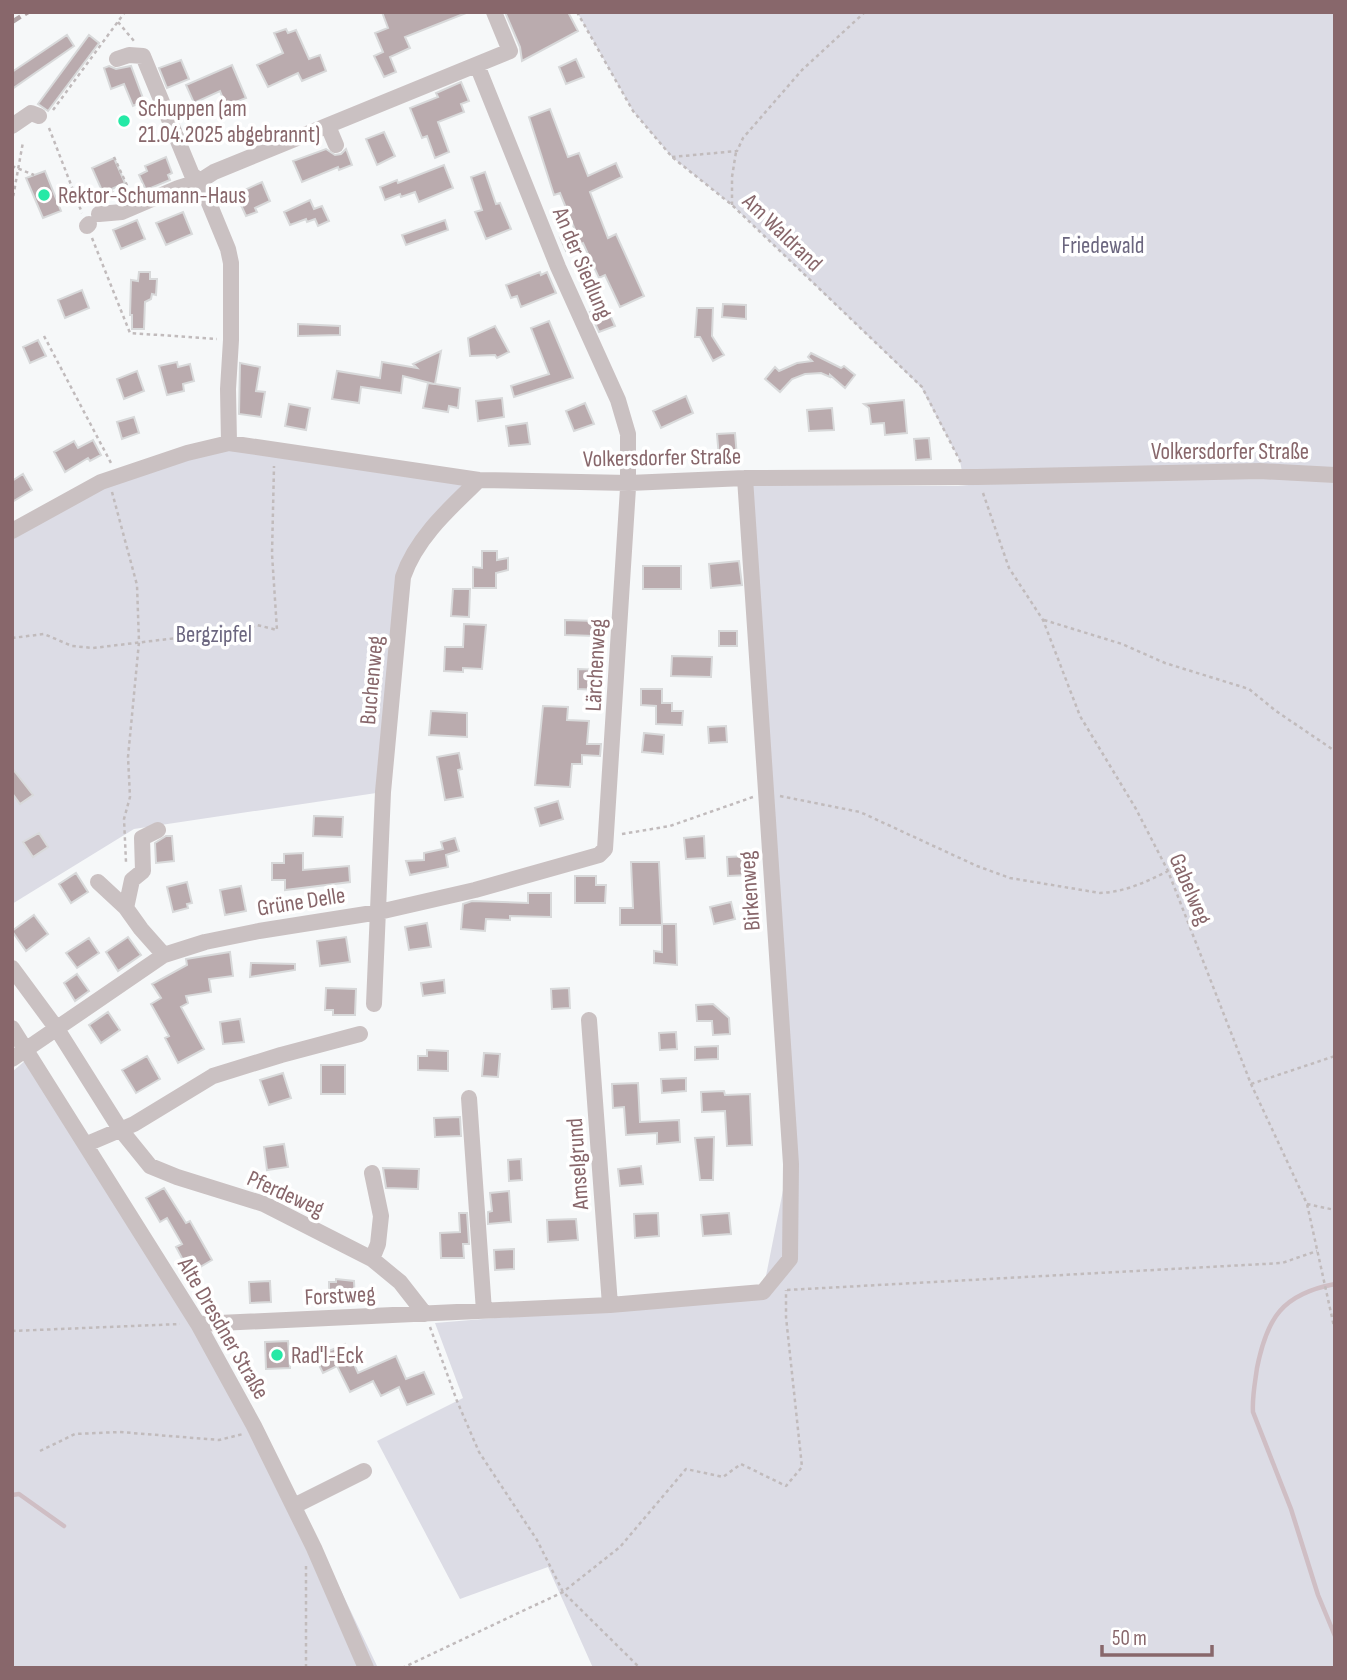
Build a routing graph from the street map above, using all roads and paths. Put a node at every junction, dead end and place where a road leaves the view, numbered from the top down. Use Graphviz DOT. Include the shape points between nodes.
graph roads {
  1 [pos="125,12"];
  2 [pos="494,12"];
  3 [pos="577,12"];
  4 [pos="865,12"];
  5 [pos="117,22"];
  6 [pos="143,56"];
  7 [pos="117,59"];
  8 [pos="477,65"];
  9 [pos="39,117"];
  10 [pos="180,125"];
  11 [pos="12,126"];
  12 [pos="328,126"];
  13 [pos="23,142"];
  14 [pos="336,145"];
  15 [pos="737,151"];
  16 [pos="114,157"];
  17 [pos="672,157"];
  18 [pos="12,166"];
  19 [pos="18,169"];
  20 [pos="34,175"];
  21 [pos="202,179"];
  22 [pos="114,188"];
  23 [pos="110,197"];
  24 [pos="12,203"];
  25 [pos="732,205"];
  26 [pos="136,206"];
  27 [pos="92,221"];
  28 [pos="130,333"];
  29 [pos="44,336"];
  30 [pos="231,340"];
  31 [pos="229,443"];
  32 [pos="273,449"];
  33 [pos="1335,475"];
  34 [pos="970,477"];
  35 [pos="112,478"];
  36 [pos="745,478"];
  37 [pos="479,480"];
  38 [pos="629,482"];
  39 [pos="12,531"];
  40 [pos="1043,620"];
  41 [pos="12,638"];
  42 [pos="139,642"];
  43 [pos="1335,751"];
  44 [pos="765,793"];
  45 [pos="158,830"];
  46 [pos="606,843"];
  47 [pos="1168,871"];
  48 [pos="98,882"];
  49 [pos="130,885"];
  50 [pos="126,908"];
  51 [pos="379,912"];
  52 [pos="164,955"];
  53 [pos="12,968"];
  54 [pos="374,1004"];
  55 [pos="589,1020"];
  56 [pos="12,1028"];
  57 [pos="57,1029"];
  58 [pos="360,1034"];
  59 [pos="27,1048"];
  60 [pos="1335,1056"];
  61 [pos="12,1059"];
  62 [pos="1251,1084"];
  63 [pos="469,1098"];
  64 [pos="120,1129"];
  65 [pos="86,1144"];
  66 [pos="372,1173"];
  67 [pos="1307,1204"];
  68 [pos="1335,1210"];
  69 [pos="1317,1251"];
  70 [pos="372,1259"];
  71 [pos="763,1292"];
  72 [pos="610,1305"];
  73 [pos="484,1311"];
  74 [pos="425,1314"];
  75 [pos="198,1324"];
  76 [pos="12,1331"];
  77 [pos="1335,1331"];
  78 [pos="254,1426"];
  79 [pos="40,1451"];
  80 [pos="364,1471"];
  81 [pos="294,1506"];
  82 [pos="314,1548"];
  83 [pos="564,1592"];
  84 [pos="638,1667"];
  85 [pos="306,1668"];
  86 [pos="366,1668"];
  87 [pos="402,1668"];
  1 -- 5 [label="path"];
  2 -- 8 [label="street" via="510,51"];
  3 -- 17 [label="path, Am Waldrand" via="633,111"];
  4 -- 15 [label="path" via="802,70"];
  5 -- 6 [label="path"];
  5 -- 9 [label="path" via="45,121"];
  6 -- 7 [label="street"];
  6 -- 21 [label="street" via="192,174"];
  8 -- 12 [label="street"];
  8 -- 38 [label="street, An der Siedlung" via="558,267 618,400 628,434"];
  9 -- 11 [label="street" via="31,113"];
  10 -- 21 [label="street"];
  12 -- 14 [label="street"];
  12 -- 21 [label="street"];
  13 -- 19 [label="path"];
  15 -- 17 [label="path"];
  15 -- 25 [label="path"];
  16 -- 26 [label="path"];
  17 -- 25 [label="path, Am Waldrand"];
  18 -- 19 [label="path"];
  19 -- 20 [label="path"];
  19 -- 24 [label="path"];
  21 -- 26 [label="street"];
  21 -- 30 [label="street" via="228,249"];
  22 -- 23 [label="path"];
  25 -- 34 [label="path, Am Waldrand" via="922,387"];
  26 -- 27 [label="street"];
  28 -- 30 [label="path"];
  29 -- 35 [label="path"];
  30 -- 31 [label="street"];
  31 -- 32 [label="street, Volkersdorfer Straße"];
  31 -- 35 [label="street, Volkersdorfer Straße"];
  32 -- 37 [label="street, Volkersdorfer Straße"];
  32 -- 42 [label="path" via="277,630 257,625 232,636"];
  33 -- 34 [label="street, Volkersdorfer Straße" via="1260,471"];
  34 -- 36 [label="street, Volkersdorfer Straße"];
  34 -- 40 [label="path, Gabelweg" via="1009,568"];
  35 -- 39 [label="street, Volkersdorfer Straße"];
  35 -- 42 [label="path" via="124,545 137,585"];
  36 -- 38 [label="street, Volkersdorfer Straße"];
  36 -- 44 [label="street, Birkenweg"];
  37 -- 38 [label="street, Volkersdorfer Straße"];
  37 -- 51 [label="street, Buchenweg" via="410,558 403,577 383,792"];
  38 -- 46 [label="street, Lärchenweg"];
  40 -- 43 [label="path" via="1249,689"];
  40 -- 47 [label="path, Gabelweg" via="1080,716"];
  41 -- 42 [label="path" via="44,634 72,646 93,648"];
  42 -- 49 [label="path" via="128,757 130,797 124,819"];
  44 -- 46 [label="path"];
  44 -- 47 [label="path" via="860,812 1010,878 1100,893 1124,890"];
  44 -- 71 [label="street, Birkenweg" via="791,1164 790,1259"];
  45 -- 49 [label="street" via="142,838 143,871"];
  46 -- 51 [label="street, Grüne Delle" via="600,855"];
  47 -- 62 [label="path, Gabelweg"];
  48 -- 50 [label="street"];
  49 -- 50 [label="street"];
  50 -- 52 [label="street"];
  51 -- 52 [label="street, Grüne Delle" via="259,931"];
  51 -- 54 [label="street, Buchenweg"];
  52 -- 57 [label="street, Grüne Delle"];
  53 -- 57 [label="street, Pferdeweg"];
  55 -- 72 [label="street, Amselgrund"];
  56 -- 59 [label="street, Alte Dresdner Straße"];
  57 -- 59 [label="street, Grüne Delle"];
  57 -- 64 [label="street, Pferdeweg"];
  58 -- 64 [label="street" via="212,1076"];
  59 -- 61 [label="street, Grüne Delle"];
  59 -- 65 [label="street, Alte Dresdner Straße"];
  60 -- 62 [label="path"];
  62 -- 67 [label="path, Gabelweg"];
  63 -- 73 [label="street"];
  64 -- 65 [label="street"];
  64 -- 70 [label="street, Pferdeweg" via="150,1166 264,1204"];
  65 -- 75 [label="street, Alte Dresdner Straße"];
  66 -- 70 [label="street" via="381,1216"];
  67 -- 68 [label="path"];
  67 -- 69 [label="path, Gabelweg"];
  69 -- 77 [label="path, Gabelweg"];
  69 -- 83 [label="path" via="1282,1263 786,1290 802,1467 786,1486 741,1464 723,1477 686,1469 620,1547"];
  70 -- 74 [label="street, Pferdeweg" via="400,1282"];
  71 -- 72 [label="street, Forstweg"];
  72 -- 73 [label="street, Forstweg"];
  73 -- 74 [label="street, Forstweg"];
  74 -- 75 [label="street, Forstweg"];
  74 -- 83 [label="path" via="479,1452 537,1539"];
  75 -- 76 [label="path"];
  75 -- 78 [label="street, Alte Dresdner Straße"];
  78 -- 79 [label="path" via="242,1436 219,1440 120,1432 75,1434"];
  78 -- 81 [label="street, Alte Dresdner Straße"];
  80 -- 81 [label="street"];
  81 -- 82 [label="street, Alte Dresdner Straße"];
  82 -- 85 [label="path" via="305,1568"];
  82 -- 86 [label="street, Alte Dresdner Straße"];
  83 -- 84 [label="path"];
  83 -- 87 [label="path"];
}
